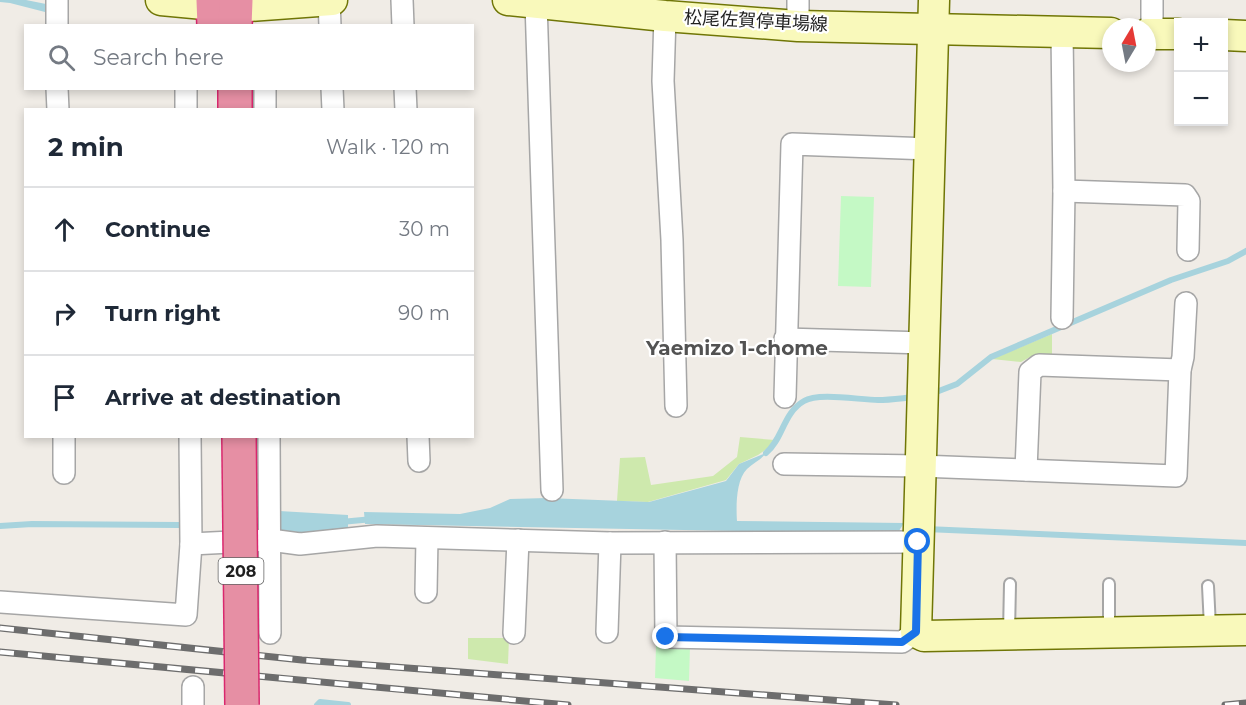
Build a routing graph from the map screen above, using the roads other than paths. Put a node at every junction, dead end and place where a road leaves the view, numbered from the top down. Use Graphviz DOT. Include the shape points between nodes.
graph roads {
  1 [pos="57,0"];
  2 [pos="161,0"];
  3 [pos="331,0"];
  4 [pos="402,0"];
  5 [pos="1138,0"];
  6 [pos="1152,0"];
  7 [pos="541,2"];
  8 [pos="678,11"];
  9 [pos="798,13"];
  10 [pos="225,14"];
  11 [pos="934,14"];
  12 [pos="1147,18"];
  13 [pos="1153,18"];
  14 [pos="57,24"];
  15 [pos="330,24"];
  16 [pos="403,24"];
  17 [pos="1062,32"];
  18 [pos="1102,33"];
  19 [pos="1228,35"];
  20 [pos="1246,36"];
  21 [pos="57,90"];
  22 [pos="186,90"];
  23 [pos="216,90"];
  24 [pos="235,90"];
  25 [pos="265,90"];
  26 [pos="332,90"];
  27 [pos="405,90"];
  28 [pos="58,108"];
  29 [pos="186,108"];
  30 [pos="216,108"];
  31 [pos="235,108"];
  32 [pos="265,108"];
  33 [pos="333,108"];
  34 [pos="406,108"];
  35 [pos="930,149"];
  36 [pos="1064,191"];
  37 [pos="1188,250"];
  38 [pos="1186,303"];
  39 [pos="1062,318"];
  40 [pos="786,339"];
  41 [pos="925,343"];
  42 [pos="1180,370"];
  43 [pos="785,397"];
  44 [pos="676,406"];
  45 [pos="64,438"];
  46 [pos="190,438"];
  47 [pos="219,438"];
  48 [pos="239,438"];
  49 [pos="269,438"];
  50 [pos="418,438"];
  51 [pos="419,461"];
  52 [pos="784,464"];
  53 [pos="920,466"];
  54 [pos="1026,470"];
  55 [pos="64,473"];
  56 [pos="552,490"];
  57 [pos="919,531"];
  58 [pos="427,538"];
  59 [pos="270,540"];
  60 [pos="518,540"];
  61 [pos="665,542"];
  62 [pos="610,543"];
  63 [pos="191,544"];
  64 [pos="1010,584"];
  65 [pos="1109,584"];
  66 [pos="1208,586"];
  67 [pos="426,592"];
  68 [pos="0,602"];
  69 [pos="1246,630"];
  70 [pos="1210,631"];
  71 [pos="607,632"];
  72 [pos="916,632"];
  73 [pos="270,633"];
  74 [pos="514,633"];
  75 [pos="1109,633"];
  76 [pos="1009,634"];
  77 [pos="221,705"];
  78 [pos="242,705"];
  1 -- 14 [label="street"];
  2 -- 10 [label="street"];
  3 -- 10 [label="street"];
  3 -- 15 [label="street"];
  4 -- 16 [label="street"];
  5 -- 12 [label="street"];
  6 -- 13 [label="street"];
  7 -- 8 [label="street, 松尾佐賀停車場線"];
  7 -- 56 [label="street"];
  8 -- 9 [label="street, 松尾佐賀停車場線"];
  8 -- 44 [label="street" via="663,81"];
  9 -- 11 [label="street, 松尾佐賀停車場線"];
  11 -- 17 [label="street, 松尾佐賀停車場線"];
  11 -- 35 [label="street"];
  17 -- 18 [label="street, 松尾佐賀停車場線"];
  17 -- 36 [label="street"];
  19 -- 20 [label="street"];
  21 -- 28 [label="street"];
  22 -- 29 [label="street"];
  23 -- 30 [label="highway"];
  24 -- 31 [label="highway"];
  25 -- 32 [label="street"];
  26 -- 33 [label="street"];
  27 -- 34 [label="street"];
  35 -- 40 [label="street" via="792,144"];
  35 -- 41 [label="street"];
  36 -- 37 [label="street" via="1185,195 1189,201"];
  36 -- 39 [label="street"];
  38 -- 42 [label="street"];
  40 -- 41 [label="street"];
  40 -- 43 [label="street"];
  41 -- 53 [label="street"];
  42 -- 54 [label="street" via="1039,364 1030,372"];
  42 -- 54 [label="street" via="1176,476"];
  45 -- 55 [label="street"];
  46 -- 63 [label="street"];
  47 -- 77 [label="highway, 208"];
  48 -- 78 [label="highway, 208, bridge"];
  49 -- 59 [label="street"];
  50 -- 51 [label="street"];
  52 -- 53 [label="street"];
  53 -- 54 [label="street"];
  53 -- 57 [label="street"];
  57 -- 61 [label="street"];
  57 -- 72 [label="street"];
  58 -- 59 [label="street" via="377,536 300,544"];
  58 -- 60 [label="street"];
  58 -- 67 [label="street"];
  59 -- 63 [label="street"];
  59 -- 73 [label="street"];
  60 -- 62 [label="street"];
  60 -- 74 [label="street"];
  61 -- 62 [label="street"];
  61 -- 72 [label="street" via="666,637 902,642"];
  62 -- 71 [label="street"];
  63 -- 68 [label="street" via="186,615"];
  64 -- 76 [label="lane"];
  65 -- 75 [label="lane"];
  66 -- 70 [label="lane"];
  69 -- 70 [label="street"];
  70 -- 75 [label="street"];
  72 -- 76 [label="street" via="924,636"];
  75 -- 76 [label="street"];
}
